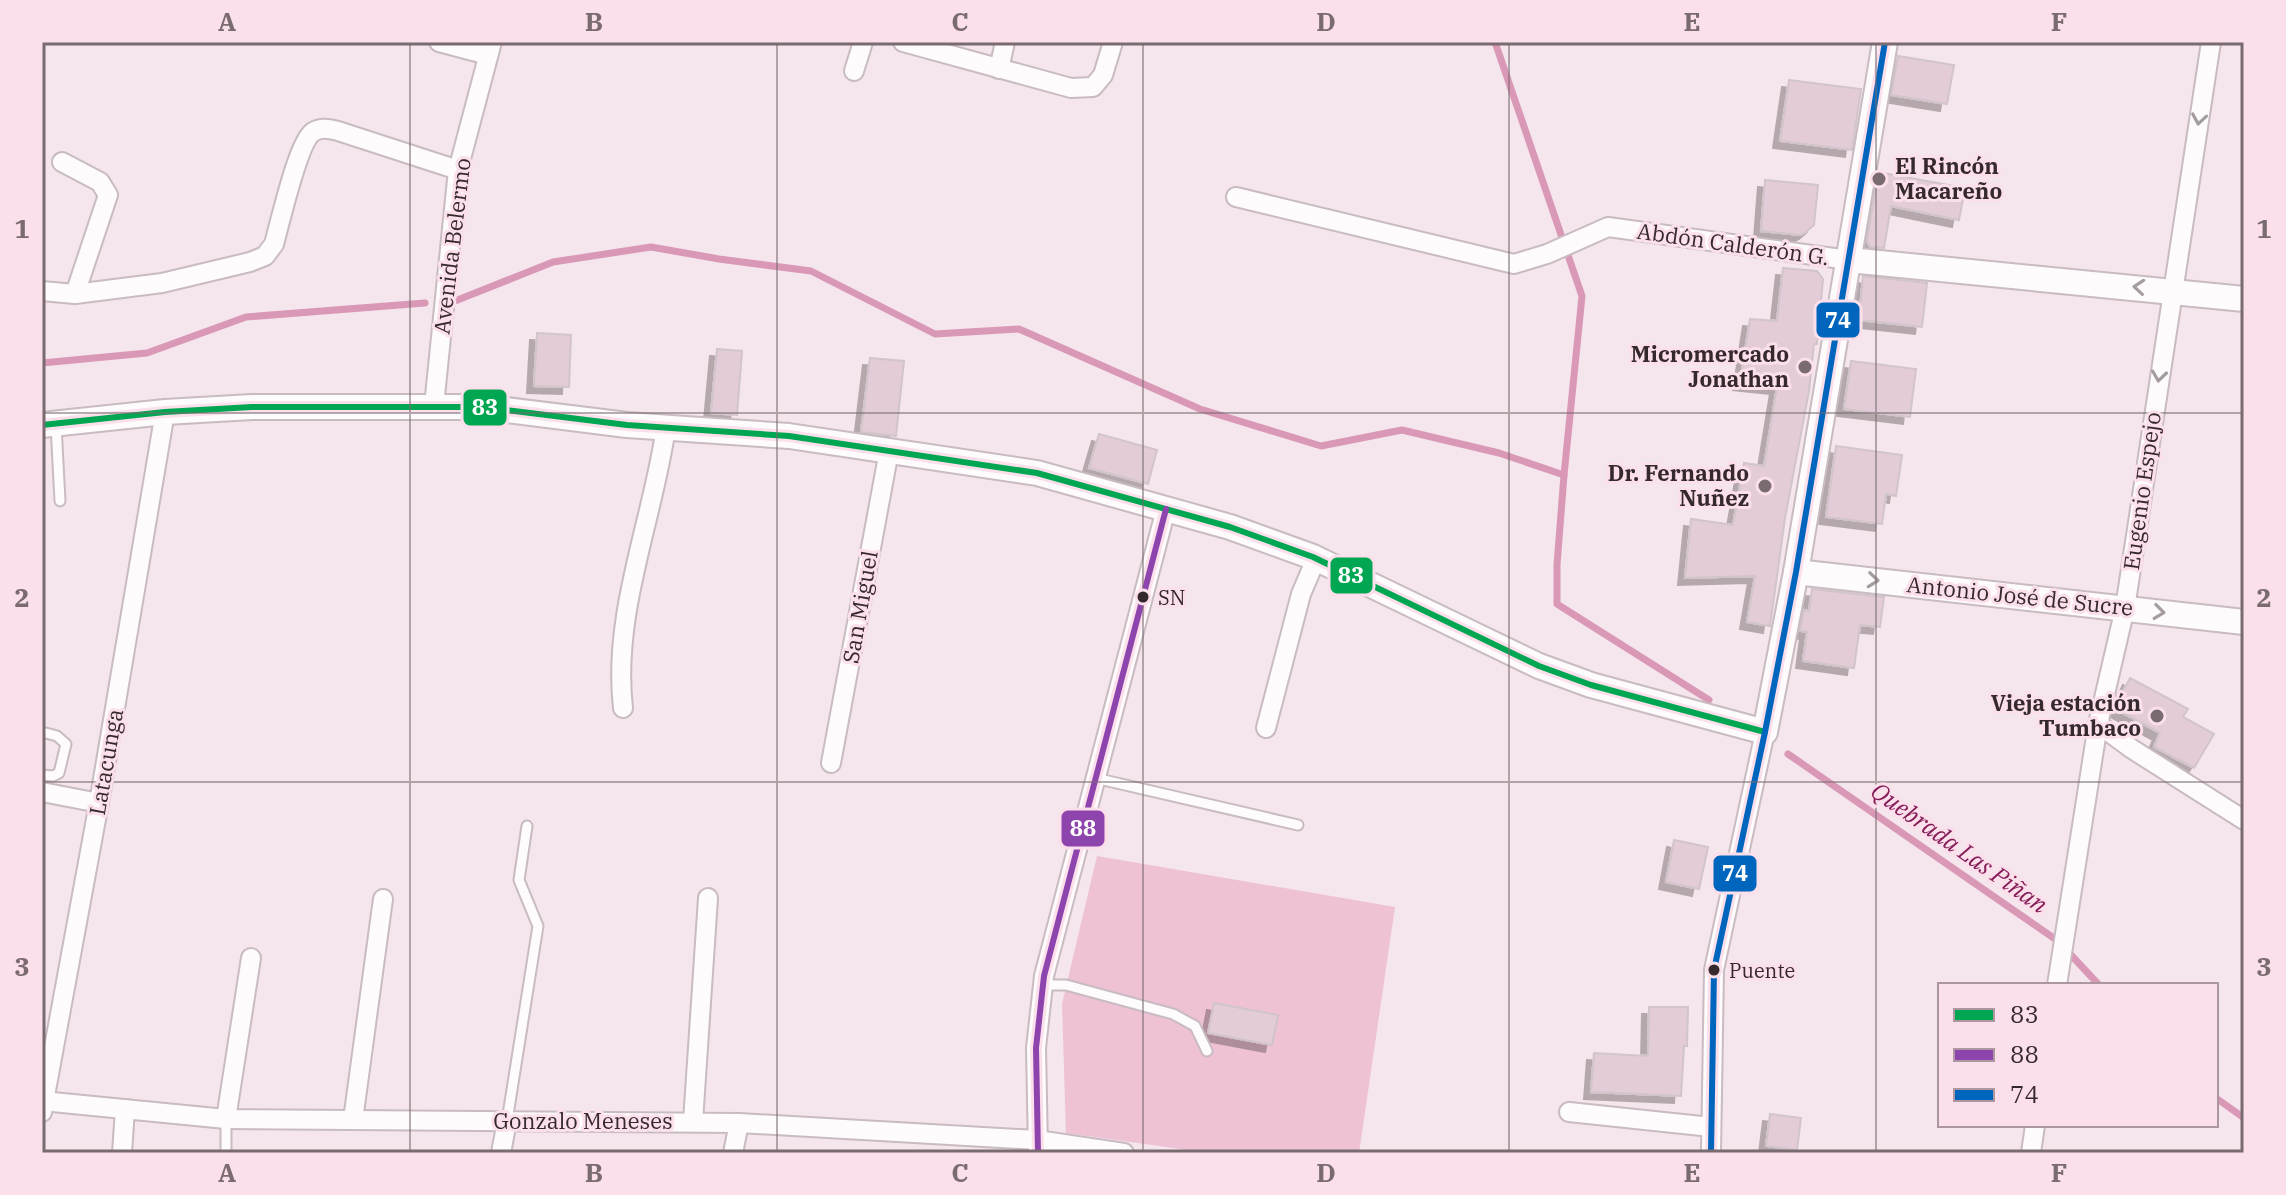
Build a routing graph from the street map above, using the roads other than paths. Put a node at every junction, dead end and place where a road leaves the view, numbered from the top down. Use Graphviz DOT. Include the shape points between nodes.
graph roads {
  1 [pos="439,42"];
  2 [pos="863,42"];
  3 [pos="903,42"];
  4 [pos="1005,42"];
  5 [pos="1113,42"];
  6 [pos="1885,42"];
  7 [pos="2211,42"];
  8 [pos="490,48"];
  9 [pos="999,69"];
  10 [pos="854,71"];
  11 [pos="62,162"];
  12 [pos="458,170"];
  13 [pos="1236,197"];
  14 [pos="1849,260"];
  15 [pos="2172,290"];
  16 [pos="42,291"];
  17 [pos="75,294"];
  18 [pos="2244,299"];
  19 [pos="434,406"];
  20 [pos="165,412"];
  21 [pos="47,419"];
  22 [pos="666,427"];
  23 [pos="889,451"];
  24 [pos="60,501"];
  25 [pos="1166,509"];
  26 [pos="1316,559"];
  27 [pos="1796,572"];
  28 [pos="2125,608"];
  29 [pos="2244,622"];
  30 [pos="623,708"];
  31 [pos="2098,724"];
  32 [pos="1266,728"];
  33 [pos="42,732"];
  34 [pos="1765,732"];
  35 [pos="831,763"];
  36 [pos="42,775"];
  37 [pos="1094,778"];
  38 [pos="42,792"];
  39 [pos="99,803"];
  40 [pos="2244,820"];
  41 [pos="1298,825"];
  42 [pos="527,826"];
  43 [pos="708,898"];
  44 [pos="383,899"];
  45 [pos="251,958"];
  46 [pos="2058,980"];
  47 [pos="1043,985"];
  48 [pos="1207,1051"];
  49 [pos="43,1105"];
  50 [pos="125,1109"];
  51 [pos="1569,1112"];
  52 [pos="226,1119"];
  53 [pos="353,1120"];
  54 [pos="507,1121"];
  55 [pos="693,1122"];
  56 [pos="739,1123"];
  57 [pos="1711,1127"];
  58 [pos="2035,1127"];
  59 [pos="1038,1147"];
  60 [pos="122,1153"];
  61 [pos="226,1153"];
  62 [pos="501,1153"];
  63 [pos="733,1153"];
  64 [pos="1124,1153"];
  65 [pos="1711,1153"];
  66 [pos="2031,1153"];
  1 -- 8 [label="street"];
  2 -- 10 [label="street"];
  3 -- 9 [label="street"];
  4 -- 9 [label="street"];
  5 -- 9 [label="street" via="1103,75 1093,87 1071,88"];
  6 -- 14 [label="street"];
  7 -- 15 [label="street, Eugenio Espejo, one-way"];
  8 -- 12 [label="street, Avenida Belermo"];
  11 -- 17 [label="street" via="100,182 108,195"];
  12 -- 17 [label="street" via="338,131 316,130 303,144 274,244 265,256 162,283"];
  12 -- 19 [label="street, Avenida Belermo"];
  13 -- 14 [label="street, Abdón Calderón G." via="1514,264 1608,227"];
  15 -- 14 [label="street, Abdón Calderón G., one-way"];
  14 -- 27 [label="street"];
  15 -- 18 [label="street, Abdón Calderón G."];
  15 -- 28 [label="street, Eugenio Espejo, one-way"];
  16 -- 17 [label="street"];
  19 -- 20 [label="street"];
  19 -- 22 [label="street"];
  20 -- 21 [label="street"];
  20 -- 39 [label="street, Latacunga"];
  21 -- 24 [label="lane"];
  22 -- 23 [label="street" via="789,436"];
  22 -- 30 [label="street" via="624,628"];
  23 -- 25 [label="street" via="1037,473"];
  23 -- 35 [label="street, San Miguel"];
  25 -- 26 [label="street"];
  25 -- 37 [label="street"];
  26 -- 32 [label="street" via="1301,594"];
  26 -- 34 [label="street" via="1539,666"];
  27 -- 28 [label="street, Antonio José de Sucre, one-way"];
  27 -- 34 [label="street"];
  28 -- 29 [label="street, Antonio José de Sucre, one-way"];
  28 -- 31 [label="street, Eugenio Espejo"];
  31 -- 40 [label="street"];
  31 -- 46 [label="street, Eugenio Espejo"];
  33 -- 36 [label="lane" via="66,744 59,773"];
  34 -- 57 [label="street" via="1714,970"];
  37 -- 41 [label="lane"];
  37 -- 47 [label="street"];
  38 -- 39 [label="street"];
  39 -- 49 [label="street, Latacunga"];
  42 -- 54 [label="lane" via="519,880 538,926"];
  43 -- 55 [label="street"];
  44 -- 53 [label="street"];
  45 -- 52 [label="street"];
  47 -- 48 [label="lane" via="1066,985 1173,1014 1195,1026"];
  47 -- 59 [label="street" via="1036,1048"];
  49 -- 50 [label="street, Gonzalo Meneses"];
  50 -- 52 [label="street, Gonzalo Meneses"];
  50 -- 60 [label="street"];
  51 -- 57 [label="street"];
  52 -- 53 [label="street, Gonzalo Meneses"];
  52 -- 61 [label="lane"];
  53 -- 54 [label="street, Gonzalo Meneses"];
  54 -- 55 [label="street, Gonzalo Meneses"];
  54 -- 62 [label="street"];
  55 -- 56 [label="street, Gonzalo Meneses"];
  56 -- 59 [label="street, Gonzalo Meneses"];
  56 -- 63 [label="street"];
  57 -- 65 [label="street"];
  58 -- 66 [label="street"];
  59 -- 64 [label="street, Gonzalo Meneses"];
}
